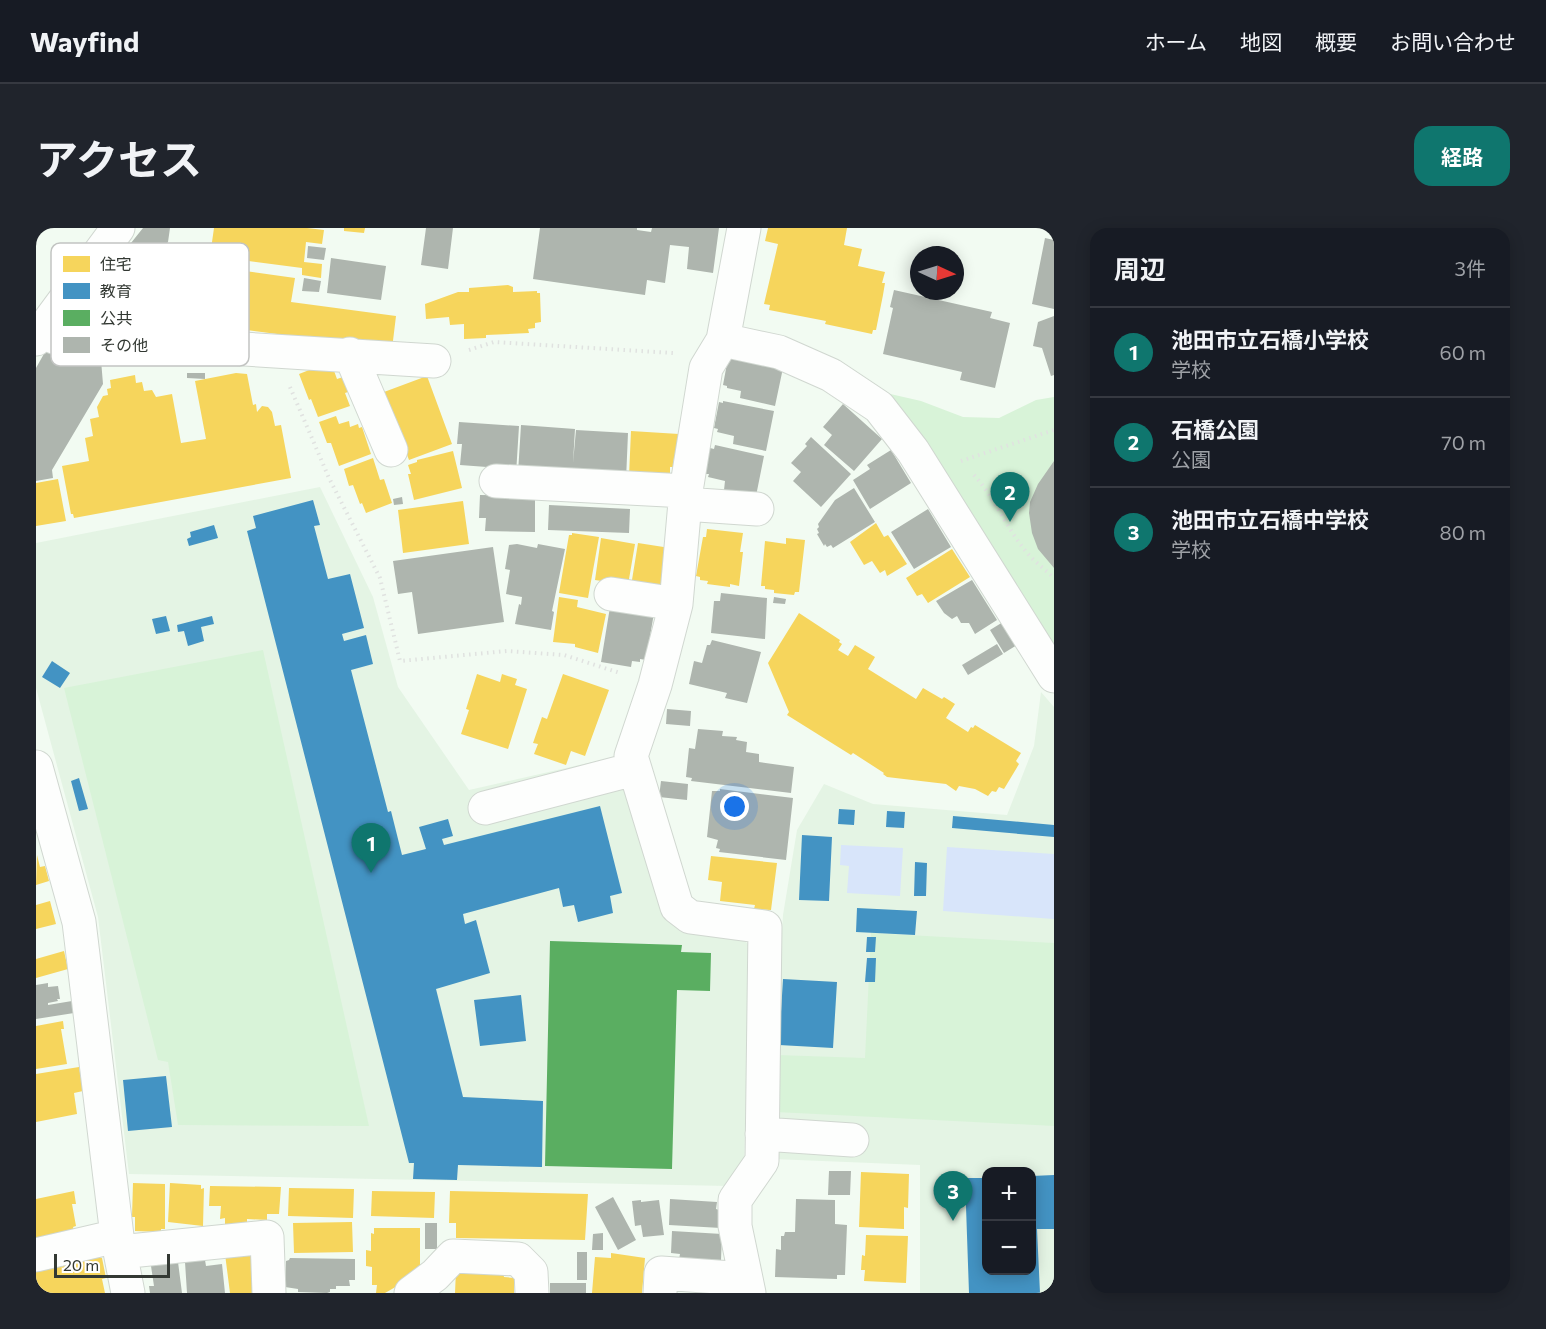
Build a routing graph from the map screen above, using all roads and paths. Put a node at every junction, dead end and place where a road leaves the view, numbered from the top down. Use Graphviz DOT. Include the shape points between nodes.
graph roads {
  1 [pos="118,228"];
  2 [pos="744,228"];
  3 [pos="107,243"];
  4 [pos="51,316"];
  5 [pos="38,333"];
  6 [pos="719,344"];
  7 [pos="249,353"];
  8 [pos="350,354"];
  9 [pos="285,357"];
  10 [pos="434,361"];
  11 [pos="1054,430"];
  12 [pos="391,450"];
  13 [pos="496,481"];
  14 [pos="685,497"];
  15 [pos="757,509"];
  16 [pos="1054,578"];
  17 [pos="611,594"];
  18 [pos="676,604"];
  19 [pos="1054,676"];
  20 [pos="655,685"];
  21 [pos="36,767"];
  22 [pos="634,770"];
  23 [pos="485,808"];
  24 [pos="762,1134"];
  25 [pos="852,1140"];
  26 [pos="118,1244"];
  27 [pos="36,1255"];
  28 [pos="748,1286"];
  29 [pos="128,1293"];
  30 [pos="269,1293"];
  31 [pos="411,1293"];
  32 [pos="532,1293"];
  33 [pos="660,1293"];
  1 -- 3 [label="street"];
  2 -- 6 [label="street"];
  4 -- 5 [label="street"];
  6 -- 10 [label="path" via="697,354 494,342"];
  6 -- 14 [label="street" via="706,368"];
  6 -- 19 [label="street" via="778,352 831,375 879,407 914,451"];
  7 -- 9 [label="street"];
  8 -- 9 [label="street"];
  8 -- 10 [label="street"];
  8 -- 12 [label="street"];
  9 -- 20 [label="path" via="329,478 380,578 400,662 507,651 564,655"];
  11 -- 16 [label="path" via="961,461 987,490 1029,555"];
  13 -- 14 [label="street"];
  14 -- 15 [label="street"];
  14 -- 18 [label="street"];
  17 -- 18 [label="street"];
  18 -- 20 [label="street"];
  20 -- 22 [label="street" via="631,756"];
  21 -- 26 [label="street" via="79,922"];
  22 -- 23 [label="street"];
  22 -- 24 [label="street" via="677,907 690,917 765,927"];
  24 -- 25 [label="street"];
  24 -- 28 [label="street" via="762,1161 735,1200 735,1226"];
  26 -- 27 [label="street"];
  26 -- 29 [label="street"];
  26 -- 30 [label="street" via="267,1237"];
  28 -- 33 [label="street" via="661,1273"];
  31 -- 32 [label="street" via="453,1256 518,1259 531,1272"];
}
